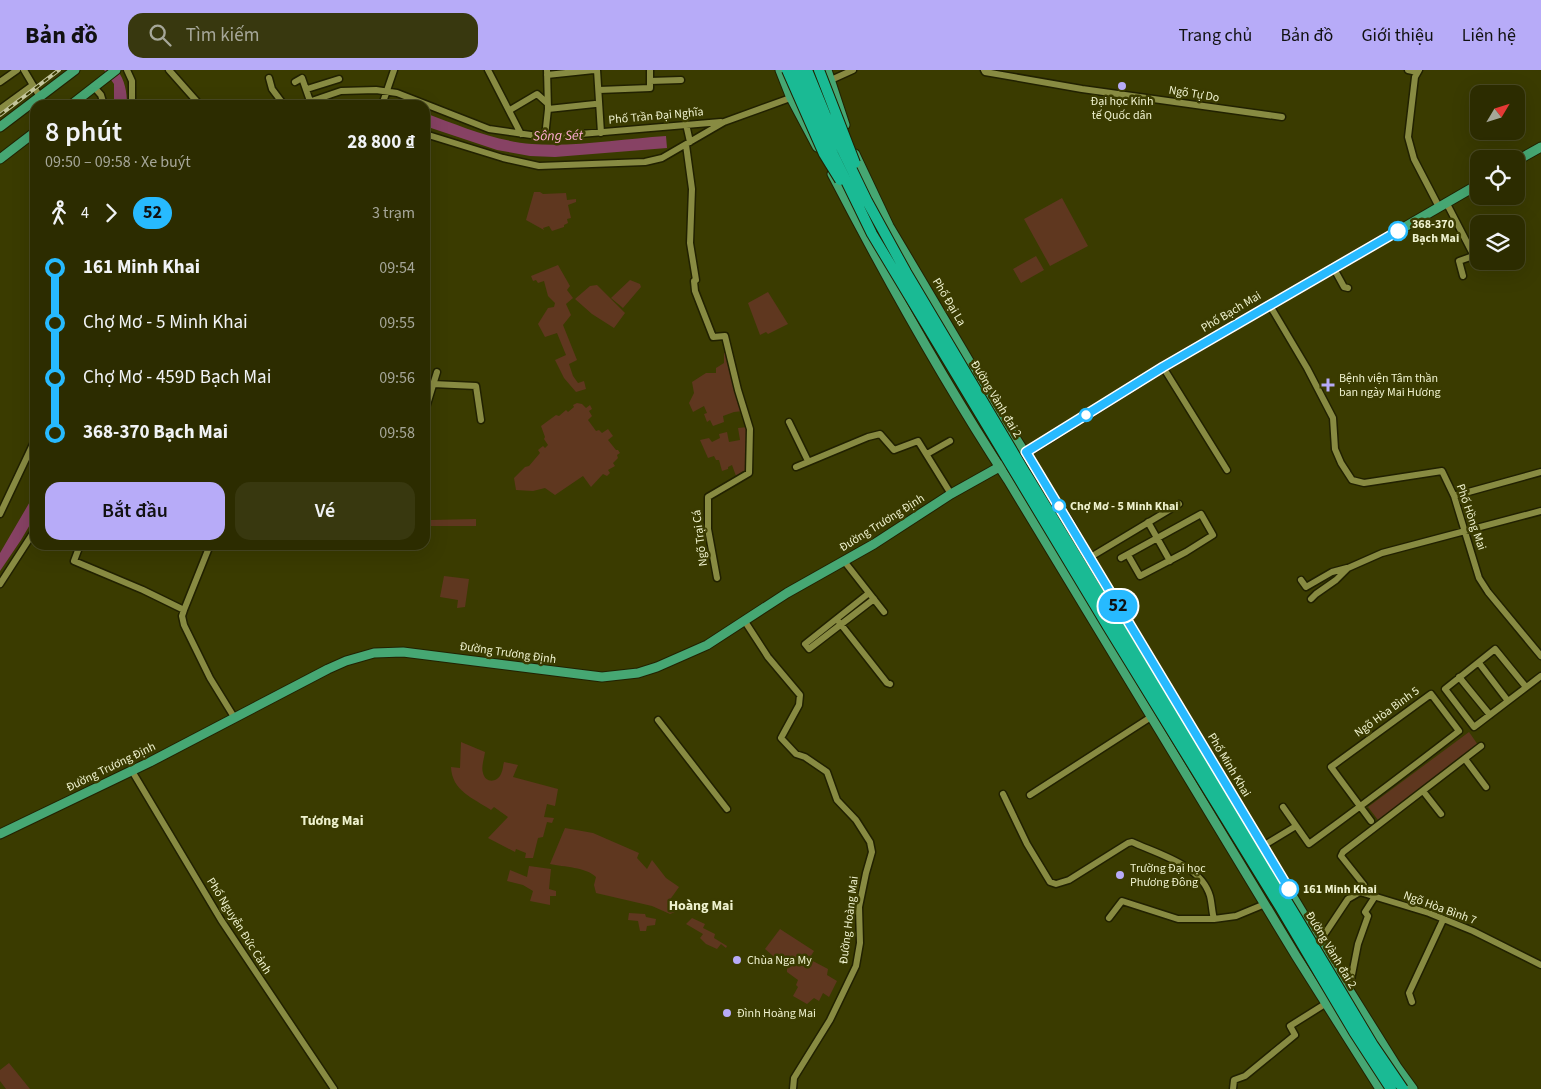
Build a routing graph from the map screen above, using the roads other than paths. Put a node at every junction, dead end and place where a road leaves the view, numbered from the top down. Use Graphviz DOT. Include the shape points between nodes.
graph roads {
  1 [pos="17,70"];
  2 [pos="24,70"];
  3 [pos="76,70"];
  4 [pos="116,70"];
  5 [pos="127,70"];
  6 [pos="169,70"];
  7 [pos="394,70"];
  8 [pos="488,70"];
  9 [pos="596,70"];
  10 [pos="650,70"];
  11 [pos="780,70"];
  12 [pos="786,70"];
  13 [pos="795,70"];
  14 [pos="806,70"];
  15 [pos="814,70"];
  16 [pos="819,70"];
  17 [pos="827,70"];
  18 [pos="853,70"];
  19 [pos="1408,70"];
  20 [pos="984,71"];
  21 [pos="1418,71"];
  22 [pos="547,72"];
  23 [pos="269,78"];
  24 [pos="339,79"];
  25 [pos="681,80"];
  26 [pos="831,80"];
  27 [pos="650,81"];
  28 [pos="0,82"];
  29 [pos="294,82"];
  30 [pos="33,85"];
  31 [pos="820,85"];
  32 [pos="94,87"];
  33 [pos="306,89"];
  34 [pos="599,90"];
  35 [pos="803,93"];
  36 [pos="385,94"];
  37 [pos="40,97"];
  38 [pos="791,98"];
  39 [pos="36,100"];
  40 [pos="77,100"];
  41 [pos="102,100"];
  42 [pos="132,100"];
  43 [pos="196,100"];
  44 [pos="280,100"];
  45 [pos="310,100"];
  46 [pos="313,100"];
  47 [pos="383,100"];
  48 [pos="415,100"];
  49 [pos="30,104"];
  50 [pos="595,104"];
  51 [pos="430,106"];
  52 [pos="547,106"];
  53 [pos="0,109"];
  54 [pos="510,110"];
  55 [pos="1282,118"];
  56 [pos="724,122"];
  57 [pos="686,124"];
  58 [pos="0,127"];
  59 [pos="601,133"];
  60 [pos="522,134"];
  61 [pos="30,136"];
  62 [pos="430,136"];
  63 [pos="546,136"];
  64 [pos="688,144"];
  65 [pos="1541,147"];
  66 [pos="1525,157"];
  67 [pos="0,159"];
  68 [pos="858,161"];
  69 [pos="836,181"];
  70 [pos="1470,189"];
  71 [pos="1442,205"];
  72 [pos="882,229"];
  73 [pos="872,234"];
  74 [pos="1470,246"];
  75 [pos="1470,257"];
  76 [pos="1333,267"];
  77 [pos="1464,276"];
  78 [pos="1348,288"];
  79 [pos="1269,304"];
  80 [pos="1163,367"];
  81 [pos="437,372"];
  82 [pos="433,384"];
  83 [pos="984,386"];
  84 [pos="430,394"];
  85 [pos="960,401"];
  86 [pos="481,420"];
  87 [pos="789,422"];
  88 [pos="950,441"];
  89 [pos="30,451"];
  90 [pos="1026,452"];
  91 [pos="927,454"];
  92 [pos="808,462"];
  93 [pos="796,467"];
  94 [pos="999,467"];
  95 [pos="1227,470"];
  96 [pos="1541,472"];
  97 [pos="951,494"];
  98 [pos="1454,496"];
  99 [pos="1179,504"];
  100 [pos="1541,511"];
  101 [pos="0,514"];
  102 [pos="1148,522"];
  103 [pos="1465,530"];
  104 [pos="30,538"];
  105 [pos="1157,538"];
  106 [pos="78,550"];
  107 [pos="208,550"];
  108 [pos="1128,555"];
  109 [pos="1089,558"];
  110 [pos="1121,558"];
  111 [pos="844,561"];
  112 [pos="1170,561"];
  113 [pos="1348,568"];
  114 [pos="717,578"];
  115 [pos="1301,580"];
  116 [pos="0,584"];
  117 [pos="871,596"];
  118 [pos="1311,599"];
  119 [pos="184,610"];
  120 [pos="884,612"];
  121 [pos="744,620"];
  122 [pos="839,621"];
  123 [pos="1541,656"];
  124 [pos="1479,663"];
  125 [pos="1541,676"];
  126 [pos="1459,677"];
  127 [pos="890,684"];
  128 [pos="1526,687"];
  129 [pos="1508,701"];
  130 [pos="1490,715"];
  131 [pos="234,717"];
  132 [pos="1151,717"];
  133 [pos="658,720"];
  134 [pos="1481,746"];
  135 [pos="1465,759"];
  136 [pos="132,770"];
  137 [pos="1223,779"];
  138 [pos="1486,788"];
  139 [pos="1423,791"];
  140 [pos="1004,794"];
  141 [pos="1030,795"];
  142 [pos="1199,795"];
  143 [pos="1360,806"];
  144 [pos="1283,807"];
  145 [pos="727,809"];
  146 [pos="1441,814"];
  147 [pos="1248,821"];
  148 [pos="1371,821"];
  149 [pos="1296,826"];
  150 [pos="0,834"];
  151 [pos="1224,836"];
  152 [pos="1263,846"];
  153 [pos="1363,893"];
  154 [pos="1374,898"];
  155 [pos="1265,904"];
  156 [pos="1109,918"];
  157 [pos="1214,920"];
  158 [pos="1443,920"];
  159 [pos="1320,941"];
  160 [pos="1541,965"];
  161 [pos="1349,990"];
  162 [pos="1412,1002"];
  163 [pos="1325,1004"];
  164 [pos="334,1089"];
  165 [pos="793,1089"];
  166 [pos="1233,1089"];
  167 [pos="1380,1089"];
  168 [pos="1392,1089"];
  169 [pos="1403,1089"];
  170 [pos="1413,1089"];
  1 -- 28 [label="street"];
  2 -- 30 [label="street"];
  3 -- 37 [label="main road"];
  4 -- 32 [label="main road"];
  5 -- 42 [label="street" via="132,81"];
  6 -- 43 [label="street"];
  7 -- 36 [label="street"];
  8 -- 54 [label="street"];
  9 -- 22 [label="street"];
  9 -- 34 [label="street"];
  10 -- 27 [label="street"];
  11 -- 38 [label="main road"];
  12 -- 73 [label="highway, bridge" via="824,154"];
  13 -- 35 [label="main road"];
  13 -- 73 [label="highway, Đường Vành đai 2, bridge"];
  14 -- 72 [label="highway, Đường Vành đai 2, bridge"];
  15 -- 31 [label="main road, Phố Đại La"];
  16 -- 72 [label="highway, bridge"];
  17 -- 26 [label="main road, Phố Đại La"];
  18 -- 26 [label="street, Phố Trần Đại Nghĩa"];
  19 -- 21 [label="street"];
  20 -- 55 [label="street, Ngõ Tự Do" via="1082,89"];
  21 -- 71 [label="street" via="1408,137 1414,159"];
  22 -- 52 [label="street"];
  23 -- 44 [label="street"];
  24 -- 33 [label="street"];
  25 -- 27 [label="street"];
  26 -- 31 [label="street, Phố Trần Đại Nghĩa"];
  26 -- 68 [label="main road, Phố Đại La"];
  27 -- 34 [label="street" via="650,88"];
  29 -- 33 [label="street" via="302,78"];
  30 -- 37 [label="street"];
  30 -- 53 [label="street"];
  31 -- 35 [label="street, Phố Trần Đại Nghĩa"];
  31 -- 68 [label="main road, Phố Đại La"];
  32 -- 40 [label="main road"];
  32 -- 41 [label="street"];
  33 -- 45 [label="street"];
  34 -- 59 [label="street"];
  35 -- 38 [label="street, Phố Trần Đại Nghĩa"];
  35 -- 69 [label="main road" via="820,130"];
  36 -- 46 [label="street, Phố Trần Đại Nghĩa" via="341,91"];
  36 -- 47 [label="street"];
  36 -- 48 [label="street, Phố Trần Đại Nghĩa" via="397,93"];
  37 -- 39 [label="main road"];
  38 -- 56 [label="street, Phố Trần Đại Nghĩa"];
  38 -- 69 [label="main road"];
  49 -- 58 [label="main road"];
  50 -- 52 [label="street"];
  51 -- 60 [label="street, Phố Trần Đại Nghĩa" via="489,128"];
  52 -- 54 [label="street" via="537,94"];
  52 -- 63 [label="street"];
  54 -- 60 [label="street"];
  56 -- 57 [label="street, Phố Trần Đại Nghĩa"];
  56 -- 64 [label="street, Phố Trần Đại Nghĩa"];
  57 -- 59 [label="street, Phố Trần Đại Nghĩa"];
  57 -- 64 [label="street"];
  59 -- 63 [label="street, Phố Trần Đại Nghĩa"];
  60 -- 63 [label="street, Phố Trần Đại Nghĩa"];
  61 -- 67 [label="main road"];
  62 -- 64 [label="street, Phố Trần Đại Nghĩa" via="540,166 656,161"];
  64 -- 114 [label="street, Ngõ Trại Cá" via="694,290 713,337 724,336 750,429 749,473 708,496 708,529"];
  65 -- 66 [label="main road"];
  68 -- 83 [label="main road, Phố Đại La" via="889,226"];
  69 -- 85 [label="main road" via="908,314"];
  70 -- 71 [label="main road, Phố Bạch Mai"];
  71 -- 74 [label="street"];
  71 -- 76 [label="main road, Phố Bạch Mai"];
  72 -- 169 [label="highway, Đường Vành đai 2, bridge" via="1023,469 1373,1046"];
  73 -- 168 [label="highway, Đường Vành đai 2, bridge" via="1354,1032"];
  75 -- 77 [label="street" via="1459,261"];
  76 -- 78 [label="street" via="1344,287"];
  76 -- 79 [label="main road, Phố Bạch Mai"];
  79 -- 80 [label="main road, Phố Bạch Mai"];
  79 -- 98 [label="street, Phố Hồng Mai" via="1333,418 1335,449 1352,480 1364,482 1442,471"];
  80 -- 90 [label="main road, Phố Bạch Mai"];
  80 -- 95 [label="street"];
  81 -- 82 [label="street"];
  82 -- 84 [label="street"];
  82 -- 86 [label="street" via="476,386"];
  83 -- 85 [label="main road"];
  83 -- 90 [label="main road, Phố Đại La"];
  85 -- 94 [label="main road"];
  87 -- 92 [label="street"];
  88 -- 91 [label="street"];
  89 -- 101 [label="street"];
  90 -- 94 [label="main road, Phố Bạch Mai"];
  90 -- 109 [label="main road, Phố Minh Khai"];
  91 -- 92 [label="street" via="918,441 894,450 880,434"];
  91 -- 97 [label="street"];
  92 -- 93 [label="street"];
  94 -- 97 [label="main road, Đường Trương Định"];
  94 -- 132 [label="main road"];
  96 -- 98 [label="street"];
  97 -- 111 [label="main road, Đường Trương Định"];
  98 -- 103 [label="street, Phố Hồng Mai"];
  99 -- 102 [label="street"];
  100 -- 103 [label="street"];
  102 -- 105 [label="street"];
  102 -- 109 [label="street"];
  103 -- 113 [label="street" via="1382,553"];
  103 -- 123 [label="street, Phố Hồng Mai" via="1479,578"];
  104 -- 116 [label="street"];
  105 -- 108 [label="street"];
  105 -- 112 [label="street"];
  105 -- 112 [label="street" via="1201,514 1213,535"];
  106 -- 119 [label="street" via="74,561"];
  107 -- 119 [label="street"];
  108 -- 110 [label="street"];
  108 -- 112 [label="street" via="1140,576"];
  109 -- 137 [label="main road, Phố Minh Khai"];
  111 -- 117 [label="street"];
  111 -- 121 [label="main road, Đường Trương Định"];
  113 -- 115 [label="street" via="1332,572 1306,587"];
  113 -- 118 [label="street"];
  117 -- 120 [label="street"];
  117 -- 122 [label="street"];
  119 -- 131 [label="street" via="184,625 206,671"];
  121 -- 131 [label="main road, Đường Trương Định" via="707,644 657,667 638,673 602,677 403,652 374,653 328,669"];
  121 -- 165 [label="street, Đường Hoàng Mai" via="800,695 800,705 781,738 796,754 827,772 837,800 856,820 870,842 872,852 859,907 860,943 856,966 830,1020 794,1078"];
  122 -- 122 [label="street" via="805,644 809,649"];
  122 -- 127 [label="street"];
  124 -- 126 [label="street"];
  124 -- 128 [label="street" via="1495,650"];
  124 -- 129 [label="street"];
  125 -- 128 [label="street"];
  126 -- 130 [label="street"];
  126 -- 130 [label="street" via="1445,688 1474,727"];
  128 -- 129 [label="street"];
  129 -- 130 [label="street"];
  131 -- 136 [label="main road, Đường Trương Định"];
  132 -- 141 [label="street"];
  132 -- 142 [label="main road"];
  133 -- 145 [label="street"];
  134 -- 135 [label="street"];
  135 -- 138 [label="street"];
  135 -- 139 [label="street"];
  136 -- 150 [label="main road, Đường Trương Định"];
  136 -- 164 [label="street, Phố Nguyễn Đức Cảnh" via="221,920"];
  137 -- 142 [label="main road" via="1216,795"];
  137 -- 147 [label="main road, Phố Minh Khai"];
  139 -- 146 [label="street"];
  139 -- 153 [label="street" via="1343,852 1343,860 1364,885"];
  140 -- 157 [label="street" via="1027,844 1050,882 1056,884 1069,880 1132,842 1179,863 1197,876 1210,895"];
  142 -- 151 [label="main road"];
  143 -- 143 [label="street, Ngõ Hòa Bình 5" via="1330,767 1431,694 1459,731"];
  143 -- 148 [label="street, Ngõ Hòa Bình 5"];
  143 -- 149 [label="street, Ngõ Hòa Bình 5" via="1309,844"];
  144 -- 149 [label="street, Ngõ Hòa Bình 5"];
  147 -- 151 [label="main road" via="1232,818 1225,826"];
  147 -- 152 [label="main road, Phố Minh Khai"];
  149 -- 152 [label="street"];
  151 -- 155 [label="main road"];
  152 -- 159 [label="main road, Phố Minh Khai"];
  153 -- 154 [label="street, Ngõ Hòa Bình 7"];
  153 -- 159 [label="street" via="1356,893 1348,899"];
  154 -- 158 [label="street, Ngõ Hòa Bình 7"];
  154 -- 161 [label="street" via="1365,912 1368,916 1358,944"];
  155 -- 157 [label="street" via="1236,916"];
  155 -- 163 [label="main road"];
  156 -- 157 [label="street" via="1122,901 1178,919"];
  158 -- 160 [label="street, Ngõ Hòa Bình 7" via="1473,931"];
  158 -- 162 [label="street" via="1409,993"];
  159 -- 161 [label="main road, Phố Minh Khai"];
  161 -- 170 [label="main road, Phố Minh Khai"];
  163 -- 166 [label="street" via="1290,1026 1295,1035 1245,1076 1234,1080"];
  163 -- 167 [label="main road"];
}
